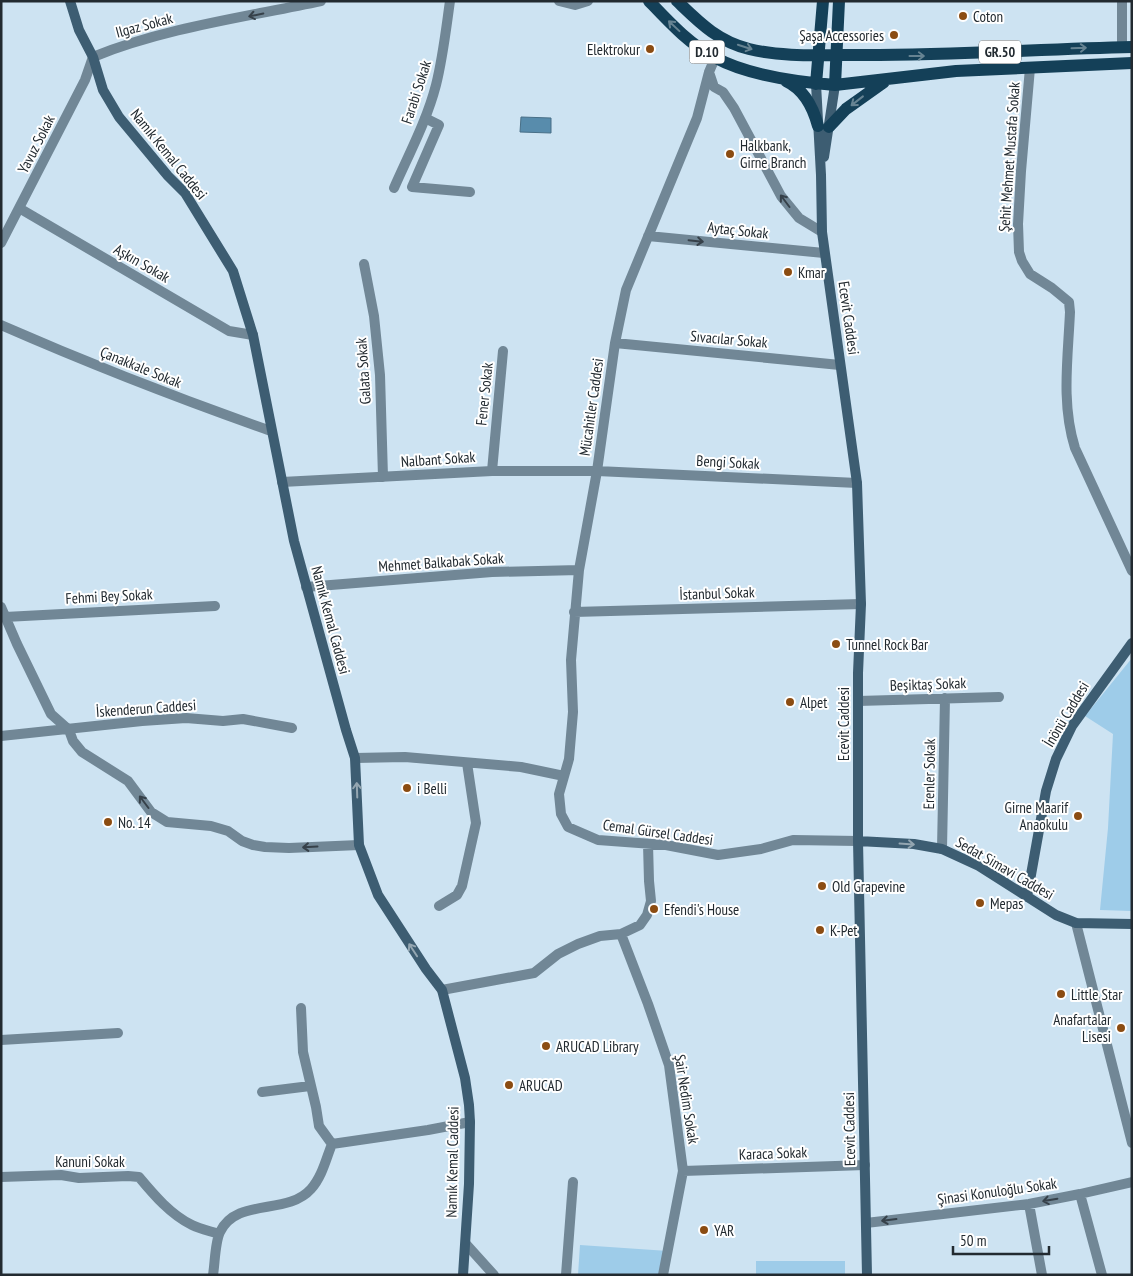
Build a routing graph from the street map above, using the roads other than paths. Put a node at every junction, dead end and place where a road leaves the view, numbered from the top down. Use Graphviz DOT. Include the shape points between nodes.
graph roads {
  1 [pos="70,1"];
  2 [pos="320,1"];
  3 [pos="450,1"];
  4 [pos="559,1"];
  5 [pos="588,1"];
  6 [pos="649,1"];
  7 [pos="677,1"];
  8 [pos="823,1"];
  9 [pos="839,1"];
  10 [pos="1122,1"];
  11 [pos="838,32"];
  12 [pos="820,33"];
  13 [pos="1127,47"];
  14 [pos="779,53"];
  15 [pos="818,54"];
  16 [pos="837,55"];
  17 [pos="887,55"];
  18 [pos="93,57"];
  19 [pos="715,58"];
  20 [pos="1132,63"];
  21 [pos="1030,68"];
  22 [pos="709,72"];
  23 [pos="774,76"];
  24 [pos="888,80"];
  25 [pos="816,84"];
  26 [pos="835,85"];
  27 [pos="425,118"];
  28 [pos="823,126"];
  29 [pos="394,188"];
  30 [pos="470,192"];
  31 [pos="19,208"];
  32 [pos="822,232"];
  33 [pos="648,236"];
  34 [pos="1,243"];
  35 [pos="824,253"];
  36 [pos="364,264"];
  37 [pos="1,325"];
  38 [pos="253,334"];
  39 [pos="615,343"];
  40 [pos="503,351"];
  41 [pos="840,365"];
  42 [pos="272,431"];
  43 [pos="492,471"];
  44 [pos="597,471"];
  45 [pos="383,477"];
  46 [pos="282,482"];
  47 [pos="857,483"];
  48 [pos="579,570"];
  49 [pos="1132,571"];
  50 [pos="306,587"];
  51 [pos="861,604"];
  52 [pos="215,606"];
  53 [pos="3,612"];
  54 [pos="574,612"];
  55 [pos="1132,643"];
  56 [pos="999,696"];
  57 [pos="945,698"];
  58 [pos="858,701"];
  59 [pos="292,728"];
  60 [pos="69,730"];
  61 [pos="1,736"];
  62 [pos="355,758"];
  63 [pos="467,763"];
  64 [pos="564,776"];
  65 [pos="858,841"];
  66 [pos="359,844"];
  67 [pos="648,844"];
  68 [pos="942,849"];
  69 [pos="1027,897"];
  70 [pos="439,906"];
  71 [pos="1076,923"];
  72 [pos="1132,924"];
  73 [pos="621,934"];
  74 [pos="442,990"];
  75 [pos="301,1008"];
  76 [pos="118,1033"];
  77 [pos="1,1040"];
  78 [pos="310,1086"];
  79 [pos="262,1092"];
  80 [pos="470,1122"];
  81 [pos="1132,1143"];
  82 [pos="332,1144"];
  83 [pos="865,1164"];
  84 [pos="683,1171"];
  85 [pos="1,1177"];
  86 [pos="572,1182"];
  87 [pos="1132,1182"];
  88 [pos="1080,1194"];
  89 [pos="1028,1204"];
  90 [pos="866,1223"];
  91 [pos="219,1234"];
  92 [pos="466,1244"];
  93 [pos="214,1275"];
  94 [pos="463,1275"];
  95 [pos="494,1275"];
  96 [pos="566,1275"];
  97 [pos="663,1275"];
  98 [pos="867,1275"];
  99 [pos="1042,1275"];
  100 [pos="1102,1275"];
  1 -- 18 [label="street, Namık Kemal Caddesi" via="79,30"];
  2 -- 18 [label="street, Ilgaz Sokak, one-way" via="161,35"];
  3 -- 27 [label="street, Farabi Sokak" via="444,51"];
  4 -- 5 [label="street" via="574,5"];
  19 -- 6 [label="main road, D.10, one-way" via="690,41"];
  7 -- 14 [label="main road, D.10, one-way" via="708,30 722,38 748,48"];
  8 -- 12 [label="main road"];
  9 -- 11 [label="main road"];
  10 -- 13 [label="street"];
  11 -- 16 [label="main road"];
  11 -- 17 [label="main road" via="844,42 853,47"];
  12 -- 14 [label="main road" via="816,42 799,52"];
  12 -- 15 [label="main road"];
  17 -- 13 [label="main road, GR.50, one-way"];
  14 -- 15 [label="main road, D.10"];
  15 -- 16 [label="main road, D.10"];
  15 -- 25 [label="main road"];
  16 -- 17 [label="main road, GR.50"];
  16 -- 26 [label="main road"];
  18 -- 31 [label="street, Yavuz Sokak" via="85,80"];
  18 -- 38 [label="street, Namık Kemal Caddesi" via="103,90 119,117 186,194 233,271"];
  19 -- 22 [label="street, Mücahitler Caddesi"];
  19 -- 23 [label="main road, D.10" via="741,69"];
  20 -- 21 [label="main road, GR.50"];
  21 -- 24 [label="main road, GR.50" via="956,71"];
  21 -- 49 [label="street, Şehit Mehmet Mustafa Sokak" via="1021,171 1019,252 1030,274 1069,302 1068,428"];
  32 -- 22 [label="street, one-way" via="799,218 781,196 734,108 723,92 714,87"];
  22 -- 33 [label="street, Mücahitler Caddesi" via="697,118"];
  23 -- 25 [label="main road, D.10"];
  23 -- 28 [label="main road" via="798,87"];
  24 -- 26 [label="main road, GR.50"];
  24 -- 28 [label="main road, one-way"];
  25 -- 26 [label="main road, D.10"];
  25 -- 28 [label="street, Ecevit Caddesi"];
  26 -- 28 [label="street, Ecevit Caddesi"];
  27 -- 29 [label="street, Farabi Sokak"];
  27 -- 30 [label="street" via="439,125 412,187"];
  28 -- 32 [label="street, Ecevit Caddesi"];
  31 -- 34 [label="street, Yavuz Sokak"];
  31 -- 38 [label="street, Aşkın Sokak" via="228,331"];
  32 -- 35 [label="street, Ecevit Caddesi"];
  33 -- 35 [label="street, Aytaç Sokak, one-way"];
  33 -- 39 [label="street, Mücahitler Caddesi" via="626,290"];
  35 -- 41 [label="street, Ecevit Caddesi"];
  36 -- 45 [label="street, Galata Sokak" via="380,375"];
  37 -- 42 [label="street, Çanakkale Sokak" via="180,399"];
  38 -- 42 [label="street, Namık Kemal Caddesi"];
  39 -- 41 [label="street, Sıvacılar Sokak"];
  39 -- 44 [label="street, Mücahitler Caddesi"];
  40 -- 43 [label="street, Fener Sokak"];
  41 -- 47 [label="street, Ecevit Caddesi"];
  42 -- 46 [label="street, Namık Kemal Caddesi"];
  43 -- 44 [label="street, Nalbant Sokak"];
  43 -- 45 [label="street, Nalbant Sokak"];
  44 -- 47 [label="street, Bengi Sokak"];
  44 -- 48 [label="street, Mücahitler Caddesi"];
  45 -- 46 [label="street, Nalbant Sokak"];
  46 -- 50 [label="street, Namık Kemal Caddesi"];
  47 -- 51 [label="street, Ecevit Caddesi"];
  48 -- 50 [label="street, Mehmet Balkabak Sokak" via="492,572"];
  48 -- 54 [label="street, Mücahitler Caddesi"];
  50 -- 62 [label="street, Namık Kemal Caddesi"];
  51 -- 54 [label="street, İstanbul Sokak"];
  51 -- 58 [label="street, Ecevit Caddesi"];
  52 -- 53 [label="street, Fehmi Bey Sokak"];
  53 -- 60 [label="street" via="51,714"];
  54 -- 64 [label="street, Mücahitler Caddesi" via="570,660 573,712 569,759"];
  55 -- 69 [label="street, İnönü Caddesi" via="1072,726 1056,758 1046,791"];
  56 -- 57 [label="street, Beşiktaş Sokak"];
  57 -- 58 [label="street, Beşiktaş Sokak"];
  57 -- 68 [label="street, Erenler Sokak"];
  58 -- 65 [label="street, Ecevit Caddesi"];
  59 -- 60 [label="street, İskenderun Caddesi" via="242,719 186,718"];
  60 -- 61 [label="street, İskenderun Caddesi"];
  66 -- 60 [label="street, one-way" via="265,847 242,841 228,830 167,822 151,812 128,781 82,752"];
  62 -- 63 [label="street" via="405,757"];
  66 -- 62 [label="street, Namık Kemal Caddesi, one-way"];
  63 -- 64 [label="street" via="521,767"];
  63 -- 70 [label="street" via="476,823 462,886 457,895"];
  64 -- 67 [label="street, Cemal Gürsel Caddesi" via="559,794 561,814 568,827 598,840"];
  65 -- 67 [label="street, Cemal Gürsel Caddesi" via="794,840 718,855"];
  65 -- 68 [label="street, Sedat Simavi Caddesi, one-way"];
  65 -- 83 [label="street, Ecevit Caddesi"];
  74 -- 66 [label="street, Namık Kemal Caddesi, one-way" via="378,895"];
  67 -- 73 [label="street" via="651,901 647,915 640,926"];
  68 -- 69 [label="street, Sedat Simavi Caddesi" via="979,866"];
  69 -- 71 [label="street, Sedat Simavi Caddesi"];
  71 -- 72 [label="street"];
  71 -- 81 [label="street"];
  73 -- 74 [label="street" via="600,936 578,944 558,954 534,973"];
  73 -- 84 [label="street, Şair Nedim Sokak" via="669,1065"];
  74 -- 80 [label="street, Namık Kemal Caddesi" via="465,1078"];
  75 -- 78 [label="street" via="302,1052"];
  76 -- 77 [label="street"];
  78 -- 79 [label="street"];
  78 -- 82 [label="street" via="319,1126"];
  80 -- 82 [label="street"];
  80 -- 92 [label="street, Namık Kemal Caddesi"];
  82 -- 91 [label="street" via="322,1171 312,1189 302,1198 236,1215 228,1220"];
  83 -- 84 [label="street, Karaca Sokak"];
  83 -- 90 [label="street, Ecevit Caddesi"];
  84 -- 97 [label="street, Şair Nedim Sokak"];
  85 -- 91 [label="street, Kanuni Sokak" via="139,1177 171,1211 192,1225"];
  86 -- 96 [label="street"];
  87 -- 88 [label="street, Şinasi Konuloğlu Sokak"];
  88 -- 89 [label="street, Şinasi Konuloğlu Sokak, one-way"];
  88 -- 100 [label="street"];
  89 -- 90 [label="street, Şinasi Konuloğlu Sokak, one-way"];
  89 -- 99 [label="street"];
  90 -- 98 [label="street, Ecevit Caddesi"];
  91 -- 93 [label="street"];
  92 -- 94 [label="street, Namık Kemal Caddesi"];
  92 -- 95 [label="street"];
}
